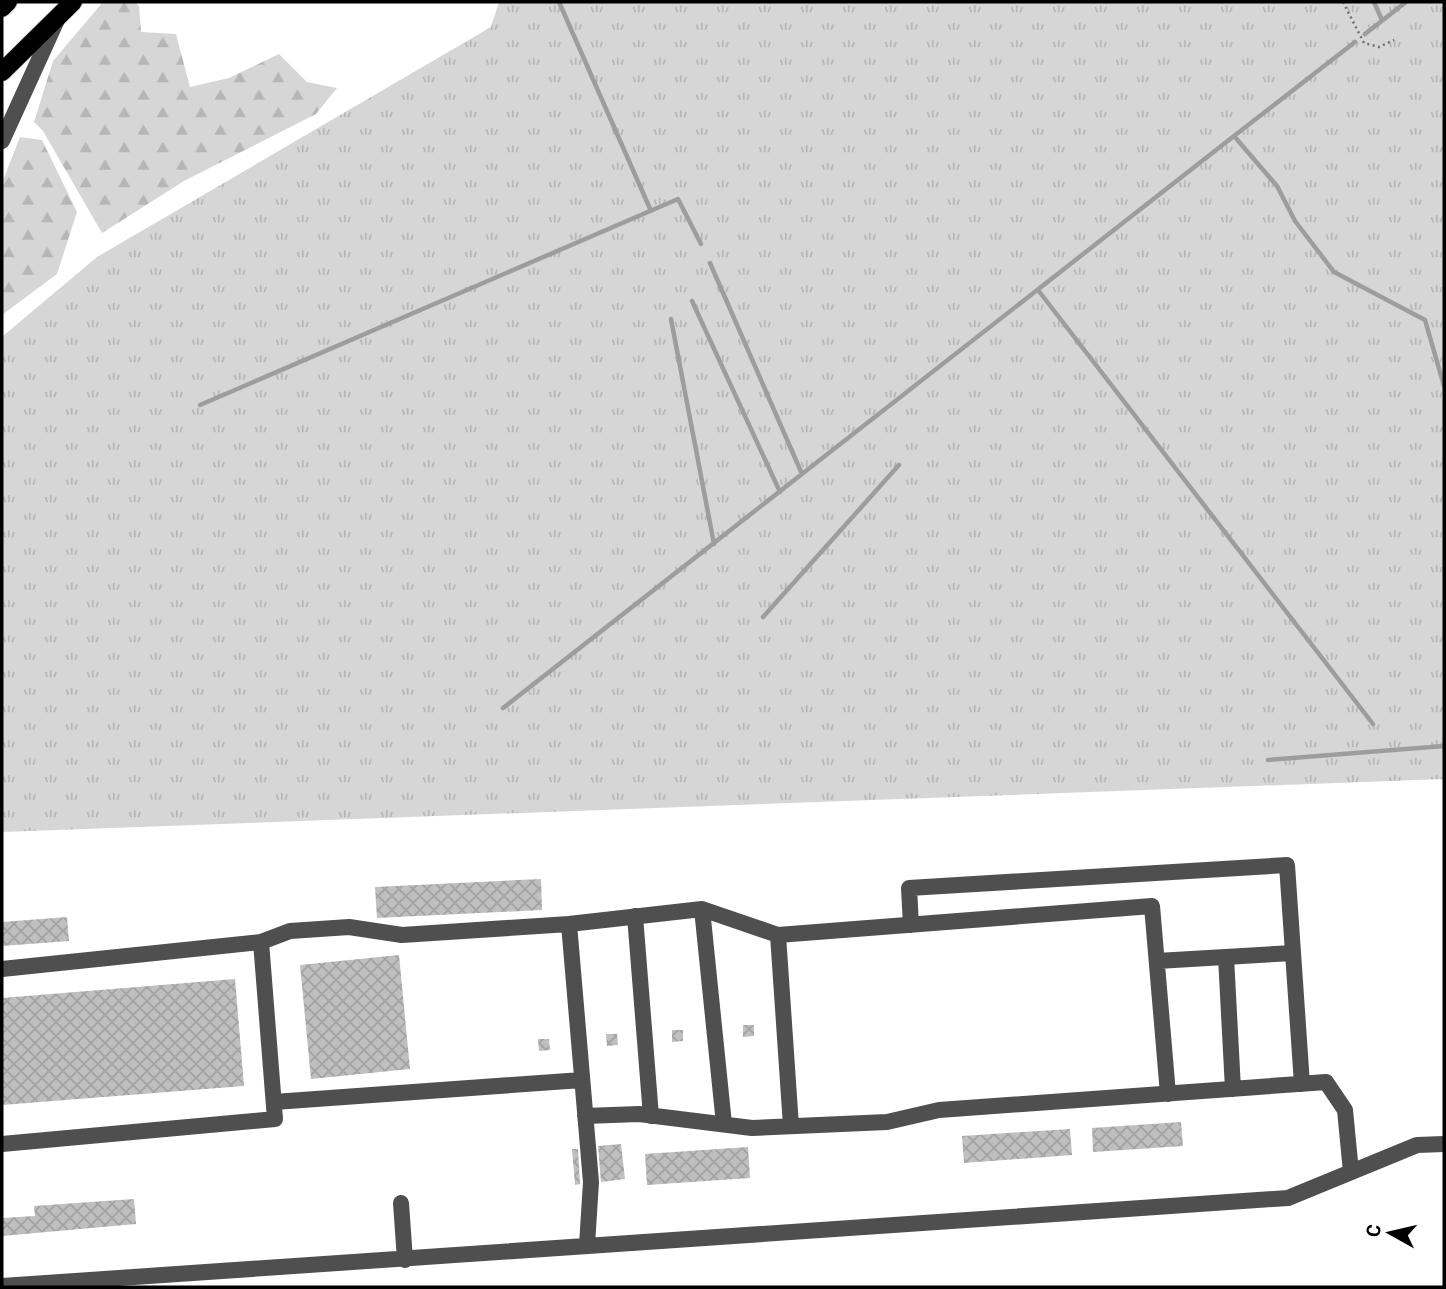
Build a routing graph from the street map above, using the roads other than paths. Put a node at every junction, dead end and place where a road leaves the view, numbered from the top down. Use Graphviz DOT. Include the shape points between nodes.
graph roads {
  1 [pos="8,2"];
  2 [pos="73,2"];
  3 [pos="2,8"];
  4 [pos="59,15"];
  5 [pos="2,72"];
  6 [pos="3,138"];
  7 [pos="702,909"];
  8 [pos="635,916"];
  9 [pos="569,924"];
  10 [pos="911,925"];
  11 [pos="778,935"];
  12 [pos="261,942"];
  13 [pos="1293,953"];
  14 [pos="1226,957"];
  15 [pos="1157,961"];
  16 [pos="2,970"];
  17 [pos="582,1080"];
  18 [pos="1302,1084"];
  19 [pos="1233,1089"];
  20 [pos="1168,1094"];
  21 [pos="274,1102"];
  22 [pos="585,1116"];
  23 [pos="651,1116"];
  24 [pos="724,1124"];
  25 [pos="792,1126"];
  26 [pos="2,1144"];
  27 [pos="1444,1144"];
  28 [pos="1351,1172"];
  29 [pos="401,1203"];
  30 [pos="587,1245"];
  31 [pos="405,1260"];
  32 [pos="2,1286"];
  1 -- 3 [label="main road"];
  2 -- 4 [label="main road"];
  4 -- 5 [label="main road"];
  4 -- 6 [label="street"];
  7 -- 8 [label="street"];
  7 -- 11 [label="street"];
  7 -- 24 [label="street"];
  8 -- 9 [label="street"];
  8 -- 23 [label="street"];
  9 -- 12 [label="street" via="402,935 349,927 290,931"];
  9 -- 17 [label="street"];
  10 -- 11 [label="street"];
  10 -- 13 [label="street" via="909,888 1287,865"];
  10 -- 15 [label="street" via="1153,906"];
  11 -- 25 [label="street"];
  12 -- 16 [label="street"];
  12 -- 21 [label="street"];
  13 -- 14 [label="street"];
  13 -- 18 [label="street"];
  14 -- 15 [label="street"];
  14 -- 19 [label="street"];
  15 -- 20 [label="street"];
  17 -- 21 [label="street"];
  17 -- 22 [label="street"];
  18 -- 19 [label="street"];
  18 -- 28 [label="street" via="1326,1082 1345,1110"];
  19 -- 20 [label="street"];
  20 -- 25 [label="street" via="939,1110 887,1122"];
  21 -- 26 [label="street" via="275,1119"];
  22 -- 23 [label="street"];
  22 -- 30 [label="street" via="591,1182"];
  23 -- 24 [label="street"];
  24 -- 25 [label="street"];
  27 -- 28 [label="street" via="1418,1145"];
  28 -- 30 [label="street" via="1288,1198"];
  29 -- 31 [label="street"];
  30 -- 31 [label="street"];
  31 -- 32 [label="street"];
}
